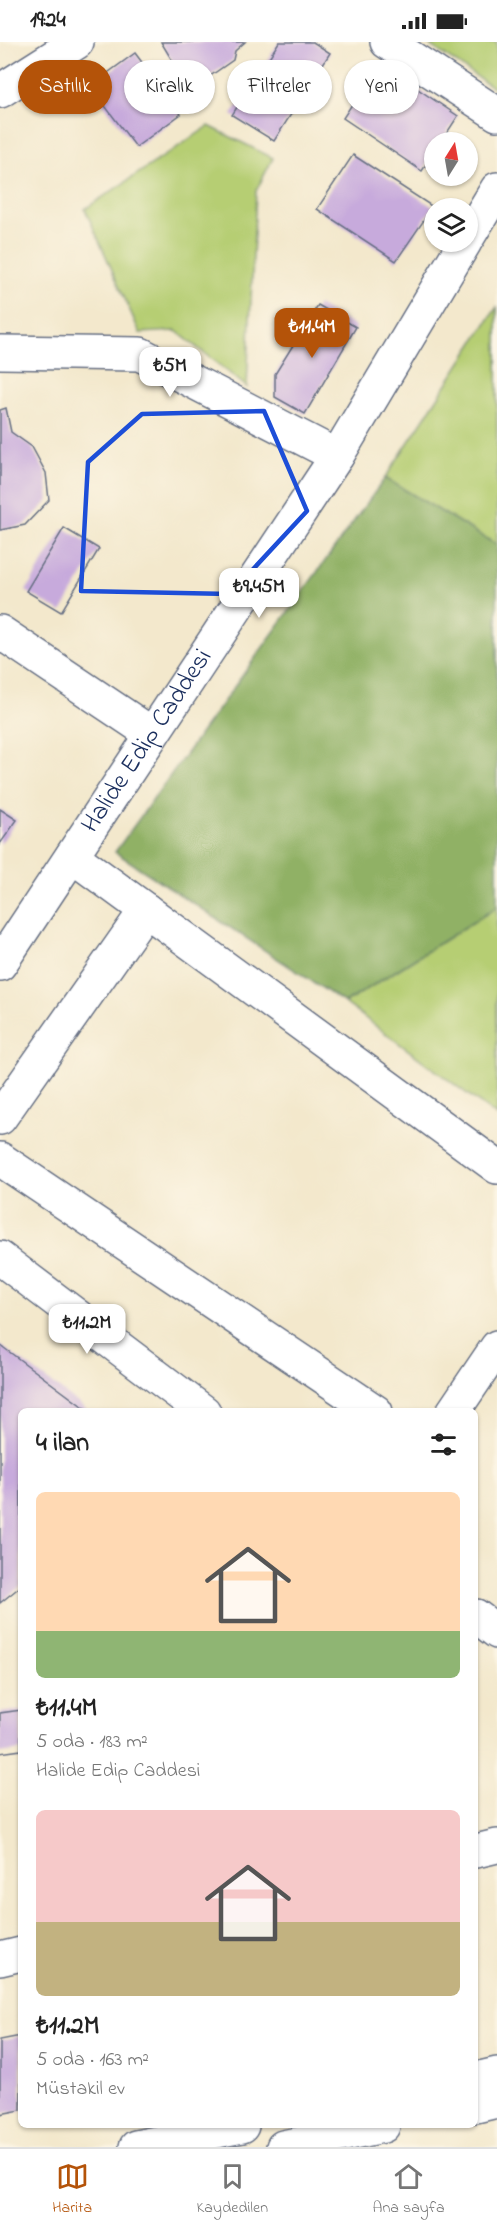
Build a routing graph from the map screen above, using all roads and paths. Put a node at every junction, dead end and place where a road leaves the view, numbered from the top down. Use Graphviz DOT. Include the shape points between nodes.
graph roads {
  1 [pos="77,42"];
  2 [pos="387,42"];
  3 [pos="0,91"];
  4 [pos="497,114"];
  5 [pos="497,189"];
  6 [pos="478,220"];
  7 [pos="459,252"];
  8 [pos="0,352"];
  9 [pos="337,456"];
  10 [pos="0,632"];
  11 [pos="152,734"];
  12 [pos="72,856"];
  13 [pos="146,910"];
  14 [pos="0,964"];
  15 [pos="0,1118"];
  16 [pos="0,1159"];
  17 [pos="497,1167"];
  18 [pos="0,1258"];
  19 [pos="497,1347"];
  20 [pos="199,1408"];
  21 [pos="370,1408"];
  22 [pos="456,1408"];
  23 [pos="478,1618"];
  24 [pos="497,1632"];
  25 [pos="497,1846"];
  26 [pos="478,1851"];
  27 [pos="18,1955"];
  28 [pos="0,1959"];
  29 [pos="497,2074"];
  30 [pos="478,2079"];
  31 [pos="497,2101"];
  32 [pos="478,2106"];
  33 [pos="232,2128"];
  34 [pos="373,2128"];
  35 [pos="136,2147"];
  36 [pos="283,2147"];
  1 -- 3 [label="street"];
  2 -- 4 [label="street"];
  5 -- 6 [label="street"];
  7 -- 9 [label="street, Halide Edip Caddesi"];
  8 -- 9 [label="street" via="140,354"];
  9 -- 11 [label="street, Halide Edip Caddesi"];
  10 -- 11 [label="street"];
  11 -- 12 [label="street, Halide Edip Caddesi"];
  12 -- 13 [label="street"];
  12 -- 14 [label="street, Halide Edip Caddesi"];
  13 -- 15 [label="street"];
  13 -- 17 [label="street"];
  16 -- 21 [label="street"];
  18 -- 20 [label="street"];
  19 -- 22 [label="street"];
  23 -- 24 [label="street"];
  25 -- 26 [label="street"];
  27 -- 28 [label="street"];
  29 -- 30 [label="street"];
  31 -- 32 [label="street"];
  33 -- 35 [label="street"];
  34 -- 36 [label="street"];
}
